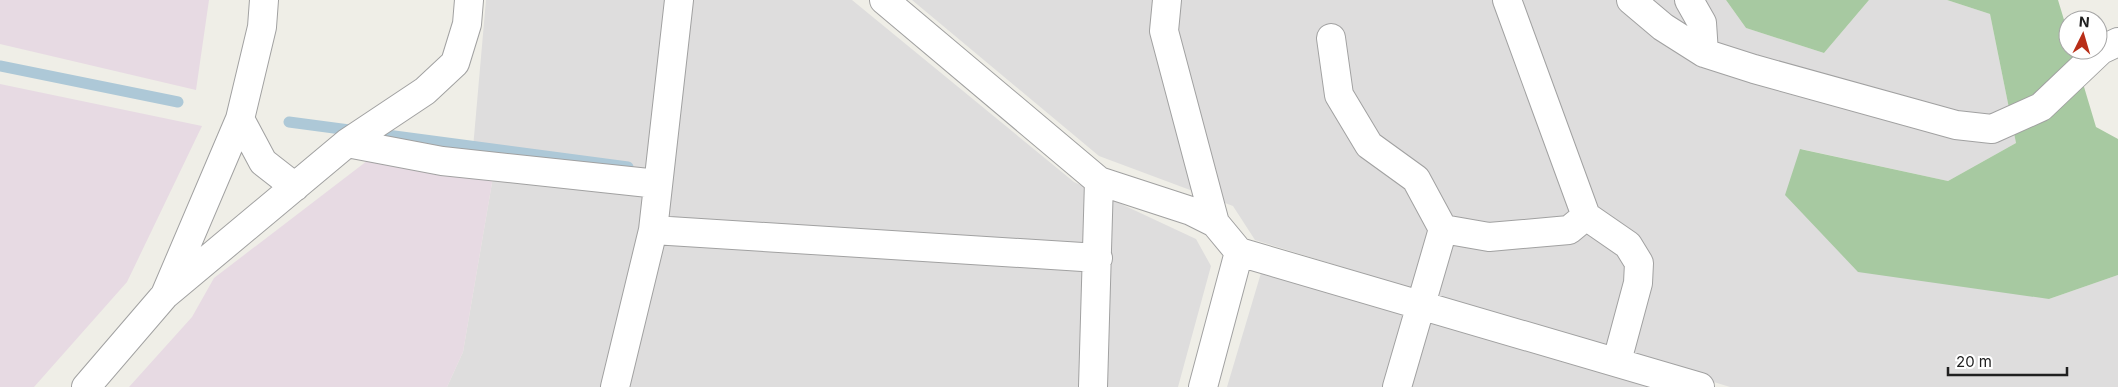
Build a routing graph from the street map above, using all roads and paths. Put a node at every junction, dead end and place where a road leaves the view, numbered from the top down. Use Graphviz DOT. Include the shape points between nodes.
graph roads {
  1 [pos="264,0"];
  2 [pos="469,0"];
  3 [pos="678,0"];
  4 [pos="884,0"];
  5 [pos="1167,0"];
  6 [pos="1507,0"];
  7 [pos="1630,0"];
  8 [pos="1689,0"];
  9 [pos="1331,38"];
  10 [pos="2118,42"];
  11 [pos="1704,52"];
  12 [pos="240,119"];
  13 [pos="347,143"];
  14 [pos="1099,181"];
  15 [pos="658,184"];
  16 [pos="295,187"];
  17 [pos="1586,216"];
  18 [pos="1215,222"];
  19 [pos="1443,229"];
  20 [pos="653,230"];
  21 [pos="1239,252"];
  22 [pos="1098,258"];
  23 [pos="165,295"];
  24 [pos="1421,305"];
  25 [pos="1617,362"];
  26 [pos="86,387"];
  27 [pos="615,387"];
  28 [pos="1093,387"];
  29 [pos="1203,387"];
  30 [pos="1397,387"];
  31 [pos="1700,387"];
  1 -- 12 [label="street" via="262,28"];
  2 -- 13 [label="street" via="467,24 455,63 424,91"];
  3 -- 15 [label="street"];
  4 -- 14 [label="street"];
  5 -- 18 [label="street" via="1164,31"];
  6 -- 17 [label="street"];
  7 -- 11 [label="street" via="1663,27"];
  8 -- 11 [label="street" via="1702,23"];
  9 -- 19 [label="street" via="1339,95 1369,145 1416,179"];
  10 -- 11 [label="street" via="2101,50 2041,107 1992,129 1956,126 1754,70"];
  12 -- 16 [label="street" via="263,162"];
  12 -- 23 [label="street"];
  13 -- 15 [label="street" via="442,161"];
  13 -- 16 [label="street"];
  14 -- 18 [label="street"];
  14 -- 22 [label="street"];
  15 -- 20 [label="street"];
  16 -- 23 [label="street"];
  17 -- 19 [label="street" via="1569,230 1489,236"];
  17 -- 25 [label="street" via="1628,246 1639,263 1638,283"];
  18 -- 21 [label="street"];
  19 -- 24 [label="street"];
  20 -- 22 [label="street"];
  20 -- 27 [label="street"];
  21 -- 24 [label="street"];
  21 -- 29 [label="street"];
  22 -- 28 [label="street"];
  23 -- 26 [label="street"];
  24 -- 25 [label="street"];
  24 -- 30 [label="street"];
  25 -- 31 [label="street"];
}
